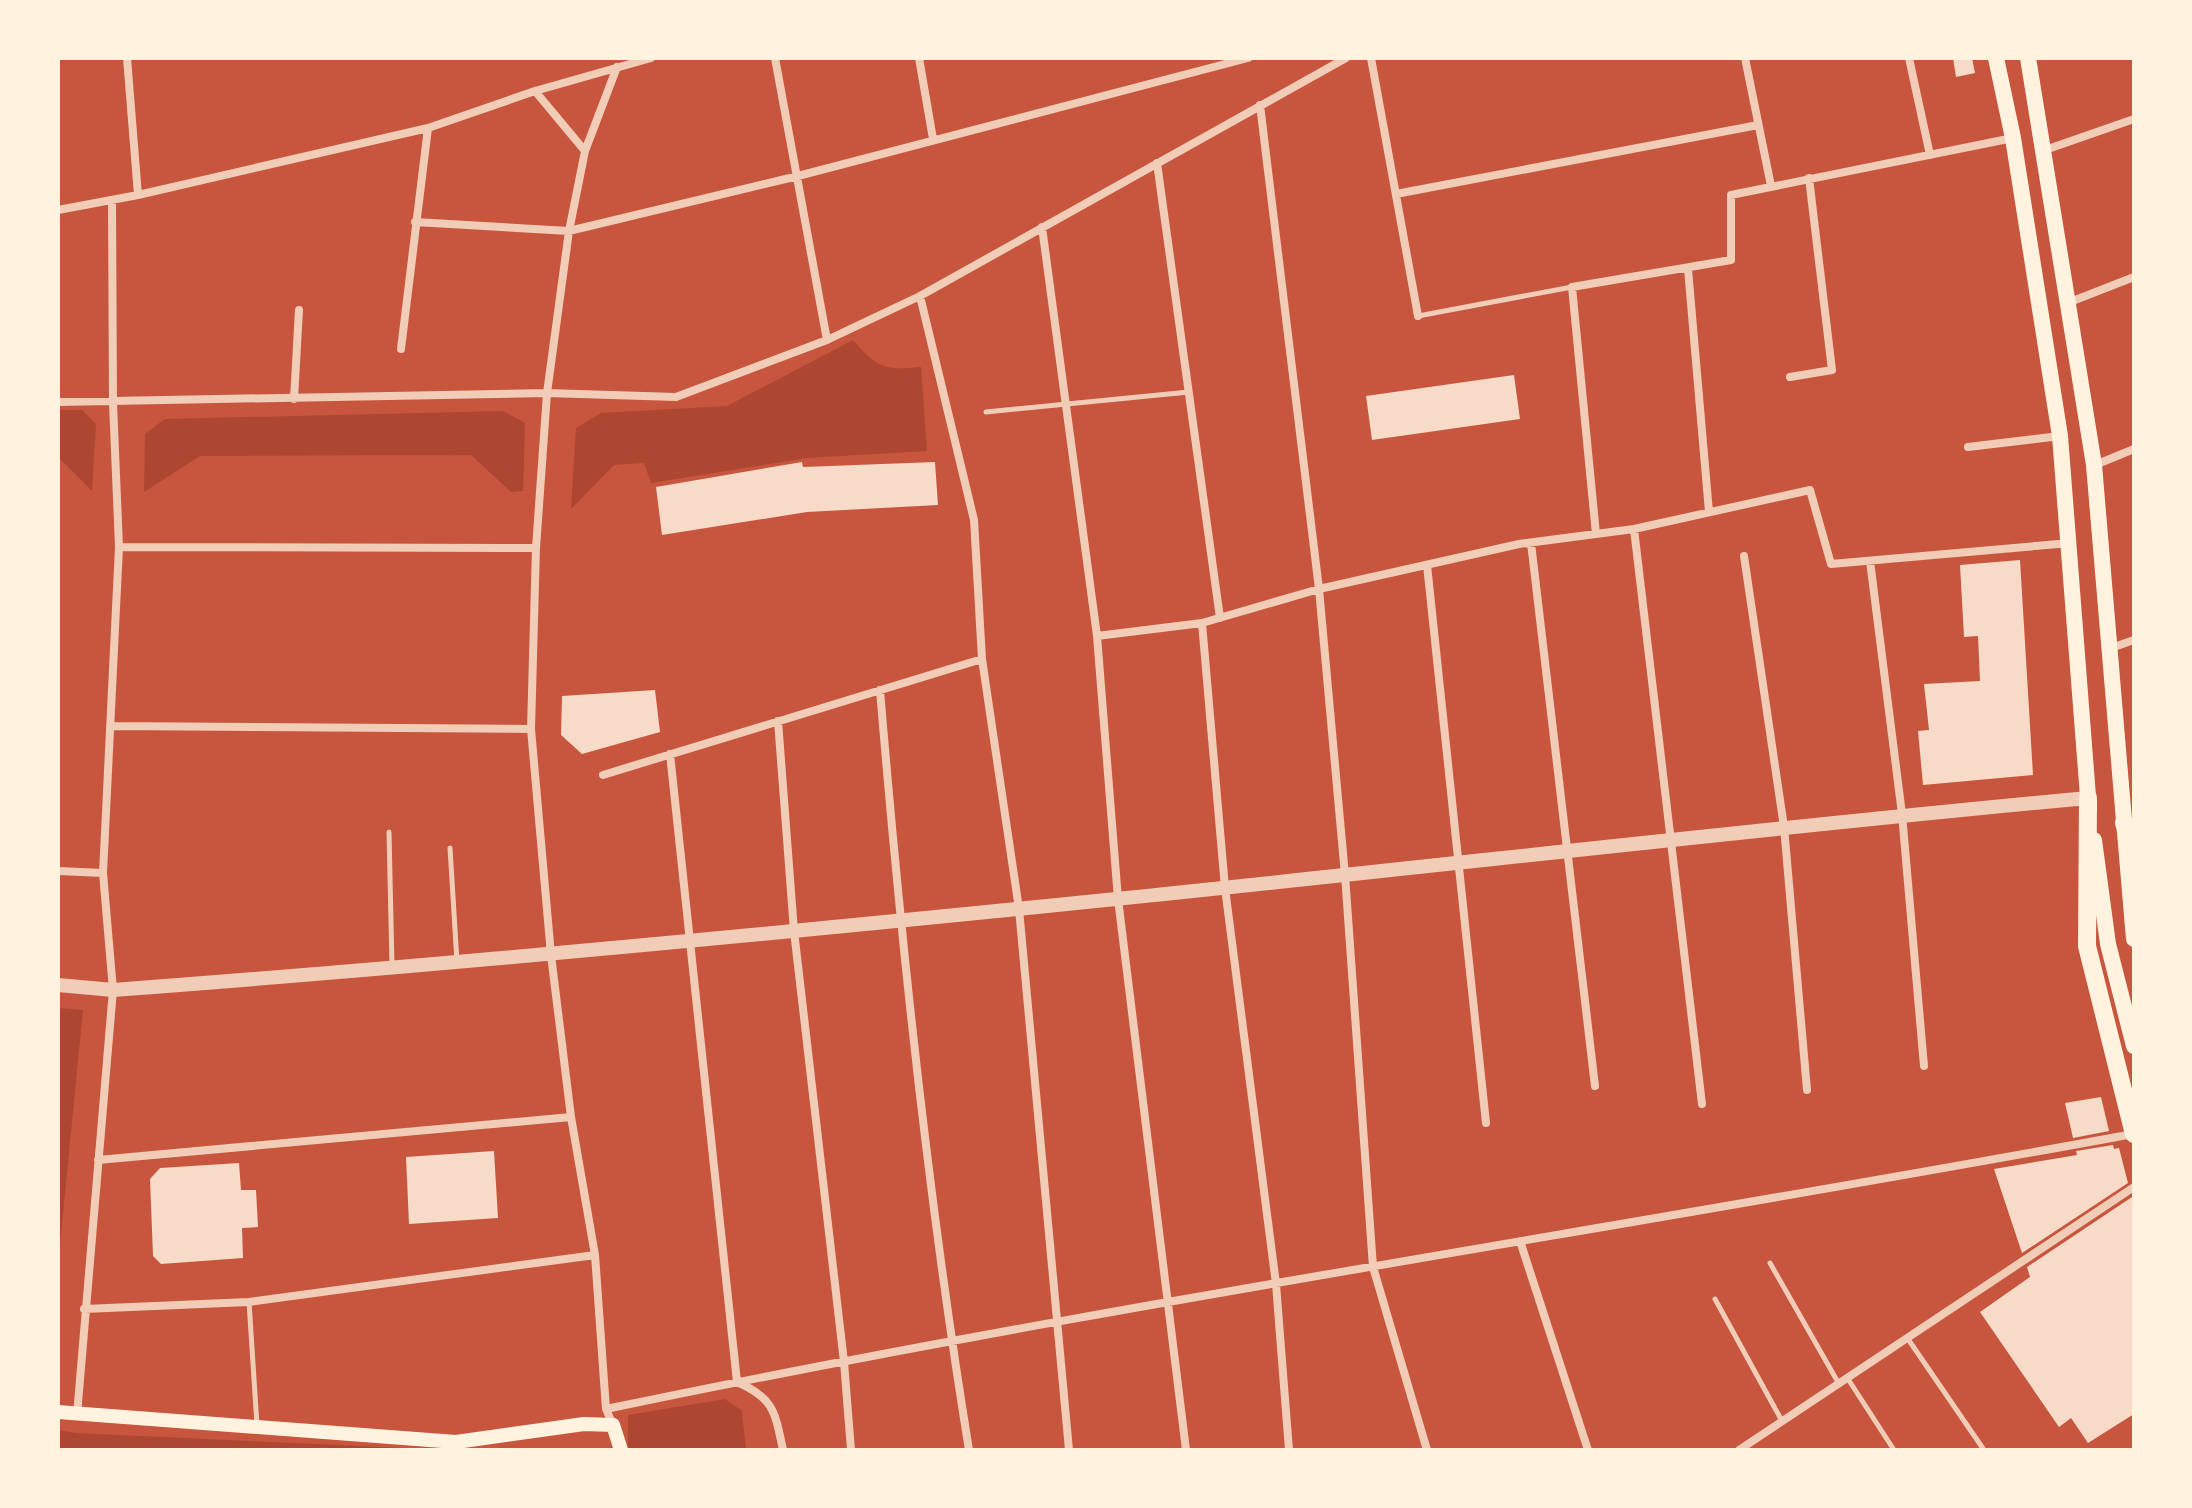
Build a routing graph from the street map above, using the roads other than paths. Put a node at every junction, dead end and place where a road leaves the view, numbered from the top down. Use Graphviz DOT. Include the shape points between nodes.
graph roads {
  1 [pos="127,58"];
  2 [pos="651,58"];
  3 [pos="775,58"];
  4 [pos="919,58"];
  5 [pos="1248,58"];
  6 [pos="1346,58"];
  7 [pos="1371,58"];
  8 [pos="1745,58"];
  9 [pos="1909,58"];
  10 [pos="1996,58"];
  11 [pos="2028,58"];
  12 [pos="617,67"];
  13 [pos="535,91"];
  14 [pos="1260,105"];
  15 [pos="2134,119"];
  16 [pos="1758,125"];
  17 [pos="428,128"];
  18 [pos="2013,138"];
  19 [pos="933,139"];
  20 [pos="2045,150"];
  21 [pos="585,151"];
  22 [pos="1930,155"];
  23 [pos="1157,163"];
  24 [pos="798,176"];
  25 [pos="1809,178"];
  26 [pos="1771,186"];
  27 [pos="1396,194"];
  28 [pos="138,195"];
  29 [pos="112,201"];
  30 [pos="58,210"];
  31 [pos="415,222"];
  32 [pos="1042,227"];
  33 [pos="569,231"];
  34 [pos="1688,269"];
  35 [pos="2134,277"];
  36 [pos="1572,287"];
  37 [pos="920,296"];
  38 [pos="2070,302"];
  39 [pos="299,310"];
  40 [pos="1418,316"];
  41 [pos="827,340"];
  42 [pos="401,349"];
  43 [pos="1790,377"];
  44 [pos="1189,392"];
  45 [pos="547,393"];
  46 [pos="294,399"];
  47 [pos="58,402"];
  48 [pos="113,403"];
  49 [pos="1067,405"];
  50 [pos="986,412"];
  51 [pos="2060,436"];
  52 [pos="1968,447"];
  53 [pos="2134,449"];
  54 [pos="2094,465"];
  55 [pos="1709,512"];
  56 [pos="1634,529"];
  57 [pos="1596,534"];
  58 [pos="1531,543"];
  59 [pos="2070,543"];
  60 [pos="119,547"];
  61 [pos="536,548"];
  62 [pos="1744,556"];
  63 [pos="1870,561"];
  64 [pos="1427,565"];
  65 [pos="1319,589"];
  66 [pos="1220,618"];
  67 [pos="1202,623"];
  68 [pos="1097,636"];
  69 [pos="2134,640"];
  70 [pos="2111,648"];
  71 [pos="982,659"];
  72 [pos="880,690"];
  73 [pos="778,721"];
  74 [pos="110,726"];
  75 [pos="531,729"];
  76 [pos="670,754"];
  77 [pos="603,775"];
  78 [pos="2088,798"];
  79 [pos="1902,814"];
  80 [pos="2129,822"];
  81 [pos="1784,827"];
  82 [pos="389,832"];
  83 [pos="1671,840"];
  84 [pos="450,848"];
  85 [pos="2134,850"];
  86 [pos="1566,851"];
  87 [pos="1457,863"];
  88 [pos="58,871"];
  89 [pos="103,873"];
  90 [pos="1345,875"];
  91 [pos="1225,888"];
  92 [pos="1118,899"];
  93 [pos="1019,909"];
  94 [pos="900,921"];
  95 [pos="794,931"];
  96 [pos="2134,939"];
  97 [pos="691,942"];
  98 [pos="551,955"];
  99 [pos="457,963"];
  100 [pos="392,967"];
  101 [pos="58,985"];
  102 [pos="113,990"];
  103 [pos="2134,1046"];
  104 [pos="1924,1066"];
  105 [pos="1595,1086"];
  106 [pos="1807,1090"];
  107 [pos="1702,1104"];
  108 [pos="571,1117"];
  109 [pos="1486,1123"];
  110 [pos="2134,1134"];
  111 [pos="98,1160"];
  112 [pos="2134,1187"];
  113 [pos="1520,1241"];
  114 [pos="595,1255"];
  115 [pos="1770,1263"];
  116 [pos="1373,1267"];
  117 [pos="1276,1284"];
  118 [pos="1715,1299"];
  119 [pos="249,1302"];
  120 [pos="1167,1304"];
  121 [pos="84,1309"];
  122 [pos="1060,1324"];
  123 [pos="1908,1339"];
  124 [pos="951,1343"];
  125 [pos="844,1362"];
  126 [pos="1848,1379"];
  127 [pos="737,1382"];
  128 [pos="1839,1385"];
  129 [pos="606,1409"];
  130 [pos="58,1412"];
  131 [pos="77,1416"];
  132 [pos="1783,1422"];
  133 [pos="613,1425"];
  134 [pos="258,1429"];
  135 [pos="621,1450"];
  136 [pos="783,1450"];
  137 [pos="851,1450"];
  138 [pos="969,1450"];
  139 [pos="1069,1450"];
  140 [pos="1186,1450"];
  141 [pos="1289,1450"];
  142 [pos="1427,1450"];
  143 [pos="1588,1450"];
  144 [pos="1739,1450"];
  145 [pos="1894,1450"];
  146 [pos="1984,1450"];
  1 -- 28 [label="street"];
  2 -- 12 [label="street"];
  3 -- 24 [label="street"];
  4 -- 19 [label="street"];
  5 -- 19 [label="street"];
  6 -- 14 [label="street"];
  7 -- 27 [label="street"];
  8 -- 16 [label="street"];
  9 -- 22 [label="street"];
  10 -- 18 [label="main road"];
  11 -- 20 [label="main road"];
  12 -- 13 [label="street"];
  12 -- 21 [label="street"];
  13 -- 17 [label="street"];
  13 -- 21 [label="street"];
  14 -- 23 [label="street"];
  14 -- 65 [label="street"];
  15 -- 20 [label="street"];
  16 -- 26 [label="street"];
  16 -- 27 [label="street"];
  17 -- 28 [label="street"];
  17 -- 31 [label="street"];
  18 -- 22 [label="street"];
  18 -- 51 [label="main road"];
  19 -- 24 [label="street"];
  20 -- 38 [label="main road"];
  21 -- 33 [label="street"];
  22 -- 25 [label="street"];
  23 -- 32 [label="street"];
  23 -- 44 [label="street"];
  24 -- 33 [label="street"];
  24 -- 41 [label="street"];
  25 -- 26 [label="street"];
  25 -- 43 [label="street" via="1832,370"];
  26 -- 34 [label="street" via="1731,195 1731,260"];
  27 -- 40 [label="street"];
  28 -- 29 [label="street"];
  29 -- 30 [label="street"];
  29 -- 48 [label="street"];
  31 -- 33 [label="street"];
  31 -- 42 [label="street"];
  32 -- 37 [label="street"];
  32 -- 49 [label="street"];
  33 -- 45 [label="street"];
  34 -- 36 [label="street"];
  34 -- 55 [label="street"];
  35 -- 38 [label="street"];
  36 -- 40 [label="lane"];
  36 -- 57 [label="street"];
  37 -- 41 [label="street"];
  37 -- 71 [label="street" via="974,520"];
  38 -- 54 [label="main road"];
  39 -- 46 [label="street"];
  41 -- 45 [label="street" via="676,397"];
  44 -- 49 [label="lane"];
  44 -- 66 [label="street"];
  45 -- 46 [label="street"];
  45 -- 61 [label="street"];
  46 -- 48 [label="street"];
  47 -- 48 [label="street"];
  48 -- 60 [label="street"];
  49 -- 50 [label="lane"];
  49 -- 68 [label="street"];
  51 -- 52 [label="street"];
  51 -- 59 [label="main road"];
  53 -- 54 [label="street"];
  54 -- 70 [label="main road"];
  55 -- 56 [label="street"];
  55 -- 63 [label="street" via="1810,490 1831,564"];
  56 -- 57 [label="street"];
  56 -- 83 [label="street"];
  57 -- 58 [label="street"];
  58 -- 64 [label="street"];
  58 -- 86 [label="street"];
  59 -- 63 [label="street"];
  59 -- 78 [label="main road"];
  60 -- 61 [label="street"];
  60 -- 74 [label="street"];
  61 -- 75 [label="street"];
  62 -- 81 [label="street"];
  63 -- 79 [label="street"];
  64 -- 65 [label="street"];
  64 -- 87 [label="street"];
  65 -- 66 [label="street"];
  65 -- 90 [label="street"];
  66 -- 67 [label="street"];
  67 -- 68 [label="street"];
  67 -- 91 [label="street"];
  68 -- 92 [label="street"];
  69 -- 70 [label="street"];
  70 -- 80 [label="main road"];
  71 -- 72 [label="street"];
  71 -- 93 [label="street"];
  72 -- 73 [label="street"];
  72 -- 94 [label="street"];
  73 -- 76 [label="street"];
  73 -- 95 [label="street"];
  74 -- 75 [label="street"];
  74 -- 89 [label="street"];
  75 -- 98 [label="street"];
  76 -- 77 [label="street"];
  76 -- 97 [label="street"];
  78 -- 79 [label="street"];
  78 -- 103 [label="main road" via="2108,944"];
  78 -- 110 [label="highway" via="2087,946"];
  79 -- 81 [label="street"];
  79 -- 104 [label="street"];
  80 -- 85 [label="highway"];
  80 -- 96 [label="main road"];
  81 -- 83 [label="street"];
  81 -- 106 [label="street"];
  82 -- 100 [label="lane"];
  83 -- 86 [label="street"];
  83 -- 107 [label="street"];
  84 -- 99 [label="lane"];
  86 -- 87 [label="street"];
  86 -- 105 [label="street"];
  87 -- 90 [label="street"];
  87 -- 109 [label="street"];
  88 -- 89 [label="street"];
  89 -- 102 [label="street"];
  90 -- 91 [label="street"];
  90 -- 116 [label="street"];
  91 -- 92 [label="street"];
  91 -- 117 [label="street"];
  92 -- 93 [label="street"];
  92 -- 120 [label="street"];
  93 -- 94 [label="street"];
  93 -- 122 [label="street"];
  94 -- 95 [label="street"];
  94 -- 124 [label="street"];
  95 -- 97 [label="street"];
  95 -- 125 [label="street"];
  97 -- 98 [label="street"];
  97 -- 127 [label="street"];
  98 -- 99 [label="street"];
  98 -- 108 [label="street"];
  99 -- 100 [label="street"];
  100 -- 102 [label="street"];
  101 -- 102 [label="street"];
  102 -- 111 [label="street"];
  108 -- 111 [label="street"];
  108 -- 114 [label="street"];
  110 -- 113 [label="street"];
  111 -- 121 [label="street"];
  112 -- 123 [label="street"];
  113 -- 116 [label="street"];
  113 -- 143 [label="street"];
  114 -- 119 [label="street"];
  114 -- 129 [label="street"];
  115 -- 128 [label="lane"];
  116 -- 117 [label="street"];
  116 -- 142 [label="street"];
  117 -- 120 [label="street"];
  117 -- 141 [label="street"];
  118 -- 132 [label="lane"];
  119 -- 121 [label="street"];
  119 -- 134 [label="lane"];
  120 -- 122 [label="street"];
  120 -- 140 [label="street"];
  121 -- 131 [label="street"];
  122 -- 124 [label="street"];
  122 -- 139 [label="street"];
  123 -- 126 [label="street"];
  123 -- 146 [label="lane"];
  124 -- 125 [label="street"];
  124 -- 138 [label="street"];
  125 -- 127 [label="street"];
  125 -- 137 [label="street"];
  126 -- 128 [label="street"];
  126 -- 145 [label="lane"];
  127 -- 129 [label="street"];
  127 -- 136 [label="street" via="761,1392 775,1416"];
  128 -- 132 [label="street"];
  129 -- 133 [label="street"];
  130 -- 131 [label="main road"];
  131 -- 134 [label="main road"];
  132 -- 144 [label="street"];
  133 -- 134 [label="main road" via="584,1424 456,1442"];
  133 -- 135 [label="main road"];
}
